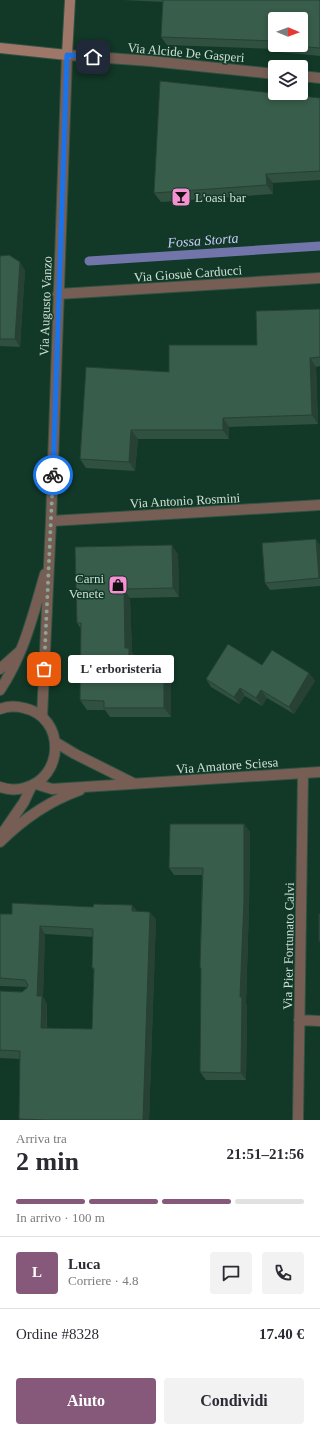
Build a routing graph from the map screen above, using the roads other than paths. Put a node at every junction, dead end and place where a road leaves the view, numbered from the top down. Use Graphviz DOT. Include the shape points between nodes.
graph roads {
  1 [pos="70,0"];
  2 [pos="0,48"];
  3 [pos="67,55"];
  4 [pos="268,73"];
  5 [pos="308,77"];
  6 [pos="320,78"];
  7 [pos="320,278"];
  8 [pos="58,294"];
  9 [pos="320,505"];
  10 [pos="52,521"];
  11 [pos="50,559"];
  12 [pos="22,649"];
  13 [pos="0,669"];
  14 [pos="0,690"];
  15 [pos="0,709"];
  16 [pos="42,717"];
  17 [pos="55,742"];
  18 [pos="320,772"];
  19 [pos="303,773"];
  20 [pos="135,784"];
  21 [pos="34,785"];
  22 [pos="91,786"];
  23 [pos="0,787"];
  24 [pos="0,837"];
  25 [pos="0,842"];
  26 [pos="299,1020"];
  27 [pos="320,1021"];
  28 [pos="298,1120"];
  1 -- 3 [label="street"];
  2 -- 3 [label="street, Via Alcide De Gasperi"];
  3 -- 4 [label="street, Via Alcide De Gasperi"];
  3 -- 8 [label="street, Via Augusto Vanzo"];
  5 -- 6 [label="street"];
  7 -- 8 [label="street, Via Giosuè Carducci"];
  8 -- 10 [label="street, Via Augusto Vanzo"];
  9 -- 10 [label="street, Via Antonio Rosmini"];
  10 -- 11 [label="street, Via Augusto Vanzo"];
  11 -- 12 [label="street, Via Augusto Vanzo"];
  11 -- 16 [label="street, Via Augusto Vanzo"];
  12 -- 13 [label="street"];
  12 -- 14 [label="street, Via Augusto Vanzo"];
  15 -- 16 [label="street" via="16,706 30,709"];
  16 -- 17 [label="street" via="51,728"];
  17 -- 20 [label="street"];
  17 -- 21 [label="street" via="52,767 44,778"];
  18 -- 19 [label="street, Via Amatore Sciesa"];
  19 -- 20 [label="street, Via Amatore Sciesa"];
  19 -- 26 [label="street, Via Pier Fortunato Calvi"];
  20 -- 22 [label="street, Via Amatore Sciesa"];
  21 -- 22 [label="street, Via Amatore Sciesa" via="52,789"];
  21 -- 23 [label="street" via="17,790"];
  21 -- 24 [label="street"];
  22 -- 25 [label="street" via="44,806"];
  26 -- 27 [label="street"];
  26 -- 28 [label="street, Via Pier Fortunato Calvi"];
}
